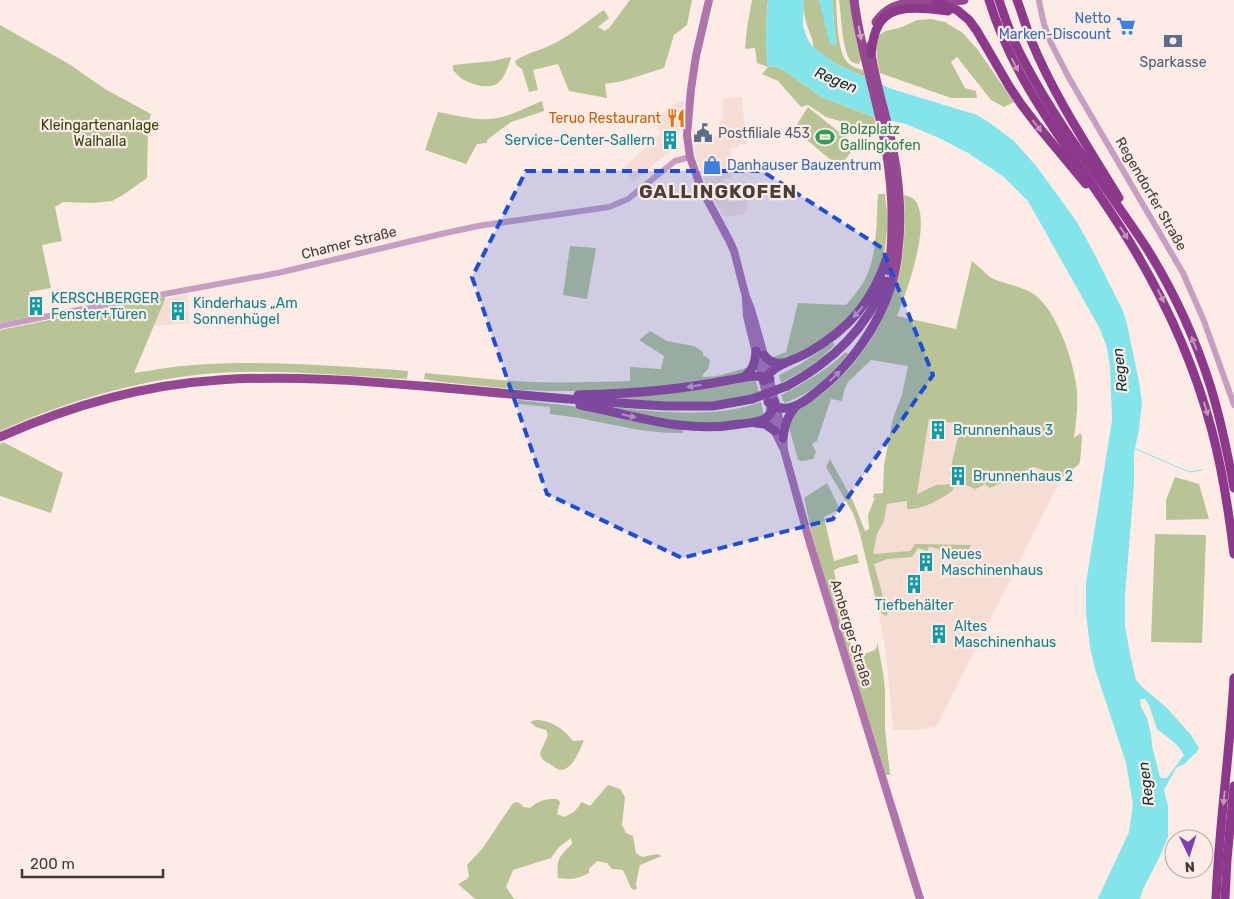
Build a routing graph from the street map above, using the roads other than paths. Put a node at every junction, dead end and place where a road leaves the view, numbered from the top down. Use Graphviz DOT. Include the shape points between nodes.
graph roads {
  1 [pos="709,0"];
  2 [pos="854,0"];
  3 [pos="964,0"];
  4 [pos="1017,0"];
  5 [pos="1040,0"];
  6 [pos="911,1"];
  7 [pos="993,1"];
  8 [pos="936,3"];
  9 [pos="969,20"];
  10 [pos="871,54"];
  11 [pos="871,68"];
  12 [pos="690,157"];
  13 [pos="1111,213"];
  14 [pos="1127,220"];
  15 [pos="896,236"];
  16 [pos="0,326"];
  17 [pos="760,353"];
  18 [pos="789,362"];
  19 [pos="742,378"];
  20 [pos="766,378"];
  21 [pos="530,396"];
  22 [pos="1234,405"];
  23 [pos="773,406"];
  24 [pos="796,406"];
  25 [pos="750,423"];
  26 [pos="775,431"];
  27 [pos="0,436"];
  28 [pos="783,438"];
  29 [pos="784,450"];
  30 [pos="1234,488"];
  31 [pos="1234,554"];
  32 [pos="1234,678"];
  33 [pos="1234,786"];
  34 [pos="920,899"];
  35 [pos="1216,899"];
  36 [pos="1225,899"];
  1 -- 12 [label="main road, Amberger Straße" via="691,89 687,135"];
  2 -- 11 [label="highway, one-way"];
  3 -- 8 [label="highway"];
  4 -- 14 [label="highway" via="1050,81 1120,200"];
  5 -- 22 [label="street, Regendorfer Straße" via="1051,43 1183,273 1204,320"];
  6 -- 8 [label="highway"];
  6 -- 10 [label="highway" via="894,6 876,21 871,34"];
  7 -- 13 [label="highway, one-way" via="1001,35 1024,82"];
  7 -- 14 [label="highway" via="1035,82"];
  8 -- 9 [label="highway" via="957,10"];
  9 -- 10 [label="highway" via="946,10 898,10 878,26"];
  9 -- 13 [label="highway, one-way" via="1021,104"];
  10 -- 11 [label="highway"];
  11 -- 15 [label="highway" via="894,152"];
  12 -- 16 [label="street, Chamer Straße" via="675,161 628,199 609,207 478,226 278,273"];
  12 -- 17 [label="main road, Amberger Straße" via="708,203 734,251 746,296 746,310"];
  13 -- 31 [label="highway, one-way" via="1158,290 1190,363 1221,468"];
  30 -- 14 [label="highway, one-way" via="1222,429 1200,356 1164,279"];
  15 -- 18 [label="highway, one-way" via="879,280 858,314 835,335"];
  15 -- 21 [label="highway, bridge" via="889,274 859,329 817,368 788,386 752,399 712,406"];
  24 -- 15 [label="highway, one-way" via="836,375 867,336 889,289 897,260"];
  17 -- 18 [label="highway" via="773,362"];
  17 -- 19 [label="highway" via="748,374"];
  17 -- 20 [label="main road, Amberger Straße"];
  18 -- 20 [label="highway"];
  19 -- 20 [label="highway"];
  19 -- 21 [label="highway, one-way" via="640,392"];
  20 -- 23 [label="main road, Amberger Straße"];
  21 -- 25 [label="highway, one-way" via="690,427"];
  21 -- 27 [label="highway" via="292,378 239,379 148,389 104,399"];
  23 -- 24 [label="highway" via="785,409"];
  23 -- 25 [label="highway" via="766,418"];
  23 -- 26 [label="main road, Amberger Straße"];
  23 -- 28 [label="main road, Amberger Straße"];
  24 -- 28 [label="highway" via="788,417"];
  25 -- 26 [label="highway" via="765,424"];
  26 -- 29 [label="main road, Amberger Straße"];
  28 -- 29 [label="main road, Amberger Straße"];
  29 -- 34 [label="main road, Amberger Straße"];
  32 -- 35 [label="highway, one-way"];
  33 -- 36 [label="highway"];
}
